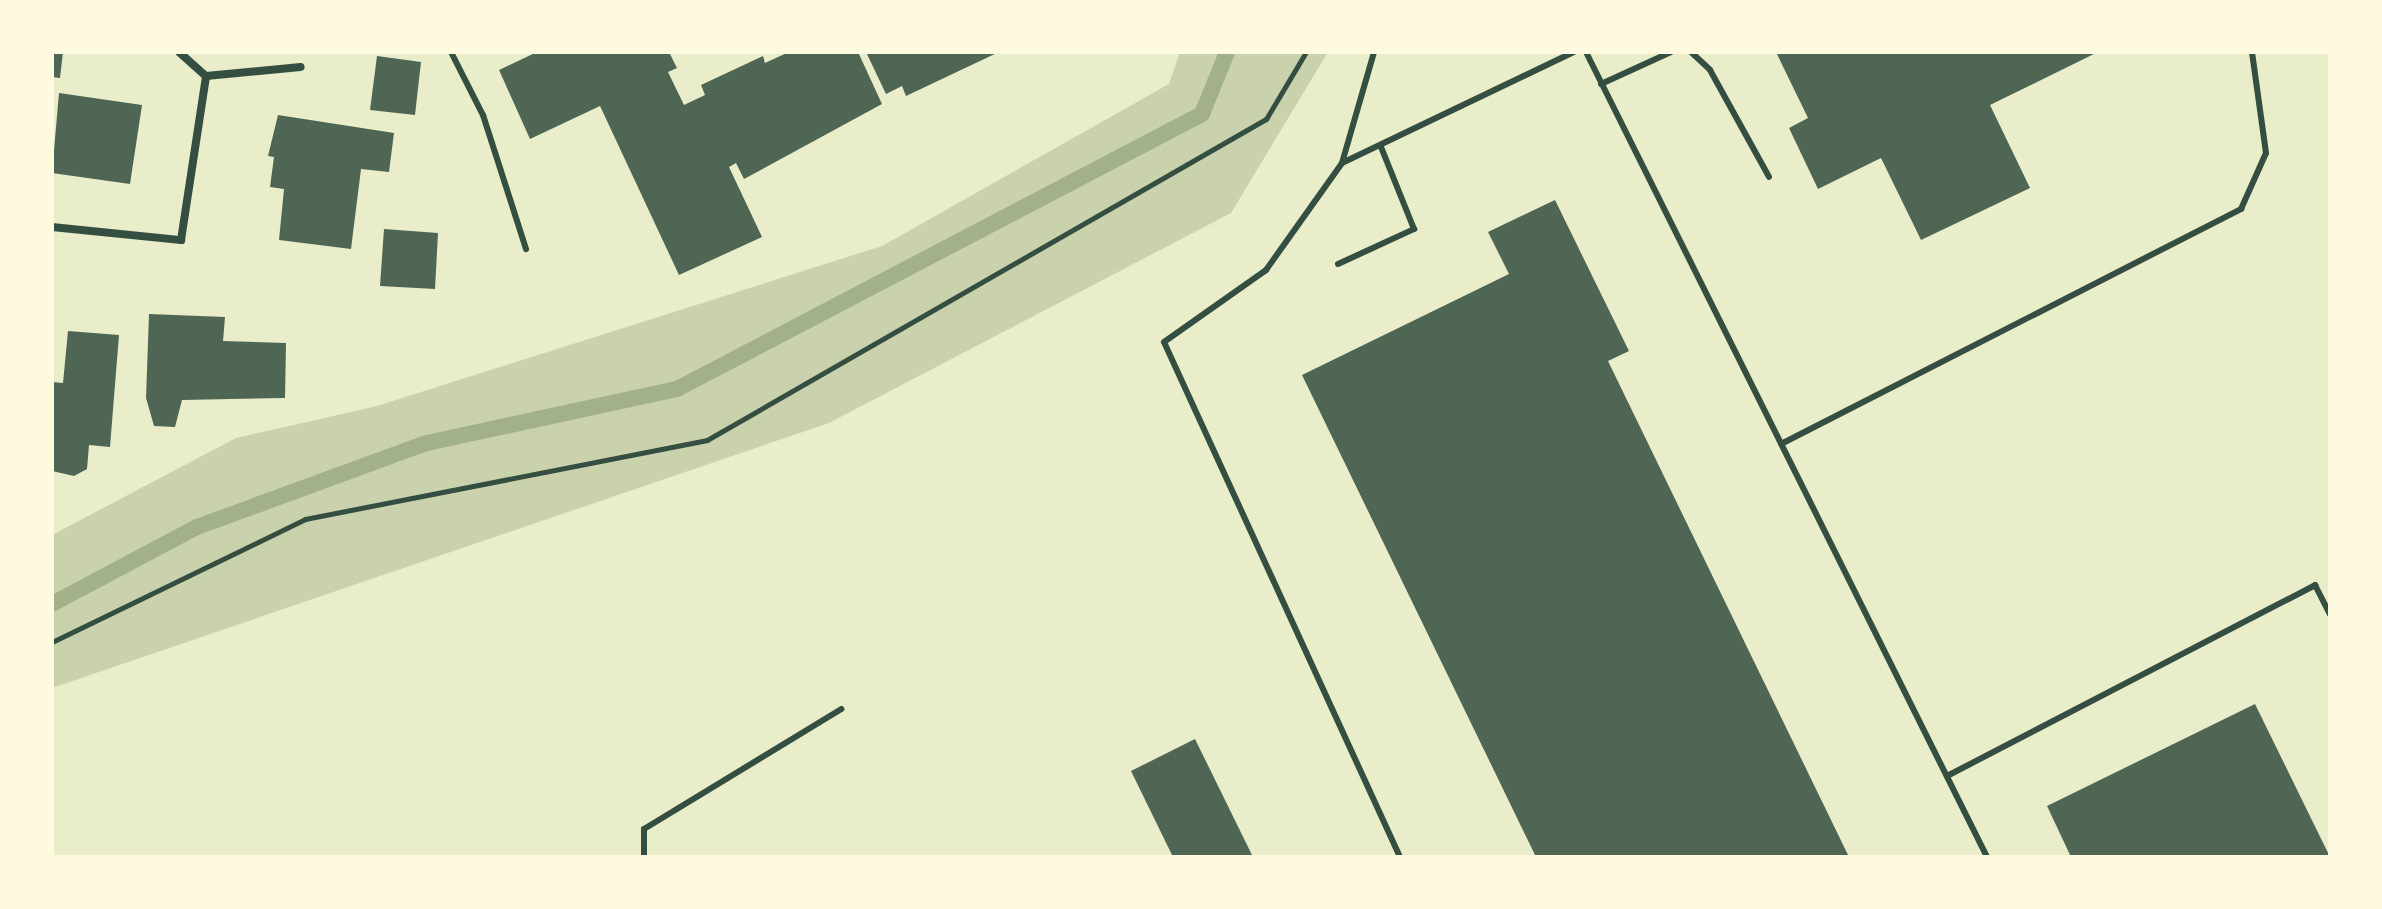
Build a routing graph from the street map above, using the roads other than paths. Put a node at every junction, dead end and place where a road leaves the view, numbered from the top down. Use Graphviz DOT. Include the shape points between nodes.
graph roads {
  1 [pos="179,52"];
  2 [pos="451,52"];
  3 [pos="1374,52"];
  4 [pos="1574,52"];
  5 [pos="1586,52"];
  6 [pos="1671,52"];
  7 [pos="1691,52"];
  8 [pos="2252,52"];
  9 [pos="301,67"];
  10 [pos="206,76"];
  11 [pos="1601,84"];
  12 [pos="1381,147"];
  13 [pos="1342,163"];
  14 [pos="1769,177"];
  15 [pos="52,227"];
  16 [pos="526,249"];
  17 [pos="1338,264"];
  18 [pos="1781,444"];
  19 [pos="2330,614"];
  20 [pos="841,709"];
  21 [pos="1947,776"];
  22 [pos="644,857"];
  23 [pos="1400,857"];
  24 [pos="1987,857"];
  1 -- 10 [label="street"];
  2 -- 16 [label="lane" via="483,115"];
  3 -- 13 [label="lane"];
  4 -- 12 [label="lane"];
  5 -- 11 [label="lane"];
  6 -- 11 [label="lane"];
  7 -- 14 [label="lane" via="1710,70"];
  8 -- 18 [label="lane" via="2267,142 2261,173 2241,209"];
  9 -- 10 [label="street"];
  10 -- 15 [label="street" via="181,240"];
  11 -- 18 [label="lane"];
  12 -- 13 [label="lane"];
  12 -- 17 [label="lane" via="1414,229"];
  13 -- 23 [label="lane" via="1266,270 1164,342"];
  18 -- 21 [label="lane"];
  19 -- 21 [label="lane" via="2315,585"];
  20 -- 22 [label="lane" via="644,829"];
  21 -- 24 [label="lane"];
}
